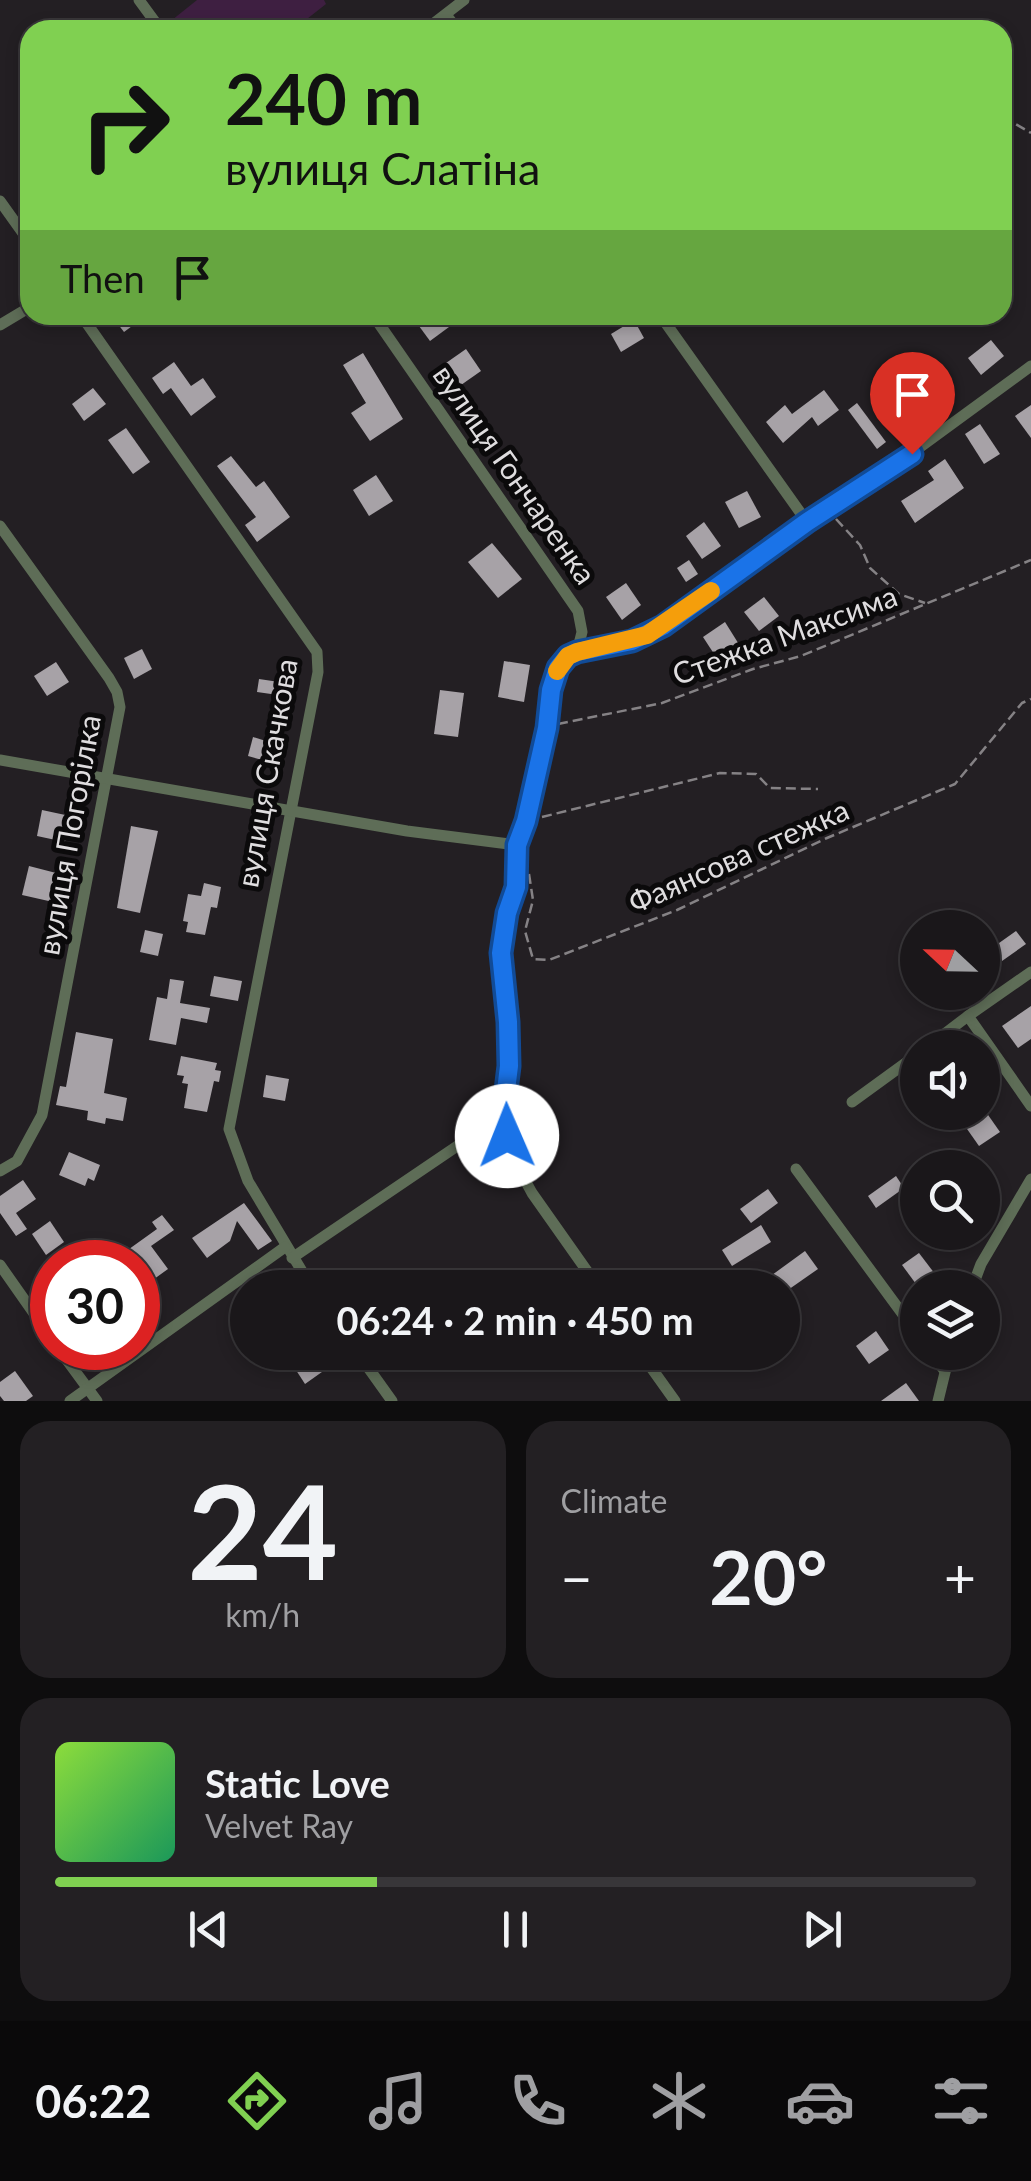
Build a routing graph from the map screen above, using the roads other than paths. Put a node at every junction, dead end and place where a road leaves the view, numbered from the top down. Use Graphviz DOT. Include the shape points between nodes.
graph roads {
  1 [pos="138,0"];
  2 [pos="464,0"];
  3 [pos="446,14"];
  4 [pos="154,20"];
  5 [pos="438,20"];
  6 [pos="450,20"];
  7 [pos="0,201"];
  8 [pos="20,229"];
  9 [pos="88,325"];
  10 [pos="380,325"];
  11 [pos="667,325"];
  12 [pos="1031,366"];
  13 [pos="807,522"];
  14 [pos="0,526"];
  15 [pos="577,652"];
  16 [pos="0,760"];
  17 [pos="108,777"];
  18 [pos="290,808"];
  19 [pos="517,851"];
  20 [pos="1031,972"];
  21 [pos="968,1016"];
  22 [pos="950,1030"];
  23 [pos="900,1067"];
  24 [pos="852,1102"];
  25 [pos="1031,1106"];
  26 [pos="503,1115"];
  27 [pos="796,1169"];
  28 [pos="0,1171"];
  29 [pos="1031,1180"];
  30 [pos="288,1252"];
  31 [pos="0,1265"];
  32 [pos="300,1270"];
  33 [pos="587,1270"];
  34 [pos="979,1270"];
  35 [pos="30,1308"];
  36 [pos="900,1311"];
  37 [pos="74,1370"];
  38 [pos="370,1370"];
  39 [pos="653,1370"];
  40 [pos="944,1370"];
  41 [pos="86,1387"];
  42 [pos="70,1401"];
  43 [pos="96,1401"];
  44 [pos="392,1401"];
  45 [pos="675,1401"];
  46 [pos="938,1401"];
  1 -- 4 [label="street"];
  2 -- 3 [label="street"];
  3 -- 5 [label="street"];
  3 -- 6 [label="street"];
  7 -- 8 [label="street"];
  9 -- 18 [label="street, вулиця Скачкова" via="317,652"];
  10 -- 15 [label="street, вулиця Гончаренка" via="578,611"];
  11 -- 13 [label="street"];
  12 -- 13 [label="street"];
  13 -- 15 [label="street" via="647,635"];
  14 -- 17 [label="street, вулиця Погорілка" via="117,692"];
  15 -- 19 [label="street" via="558,668 551,690"];
  16 -- 17 [label="street"];
  17 -- 18 [label="street"];
  17 -- 28 [label="street, вулиця Погорілка" via="42,1115 17,1160"];
  18 -- 19 [label="street"];
  18 -- 30 [label="street, вулиця Скачкова" via="229,1129"];
  19 -- 26 [label="street" via="501,953 509,1066"];
  20 -- 21 [label="street"];
  21 -- 22 [label="street"];
  21 -- 25 [label="street"];
  23 -- 24 [label="street"];
  26 -- 30 [label="street"];
  26 -- 33 [label="street" via="512,1156 532,1193"];
  27 -- 36 [label="street"];
  29 -- 34 [label="street"];
  30 -- 32 [label="street, вулиця Скачкова"];
  30 -- 41 [label="street"];
  31 -- 35 [label="street"];
  37 -- 41 [label="street"];
  38 -- 44 [label="street"];
  39 -- 45 [label="street"];
  40 -- 46 [label="street"];
  41 -- 42 [label="street"];
  41 -- 43 [label="street"];
}
